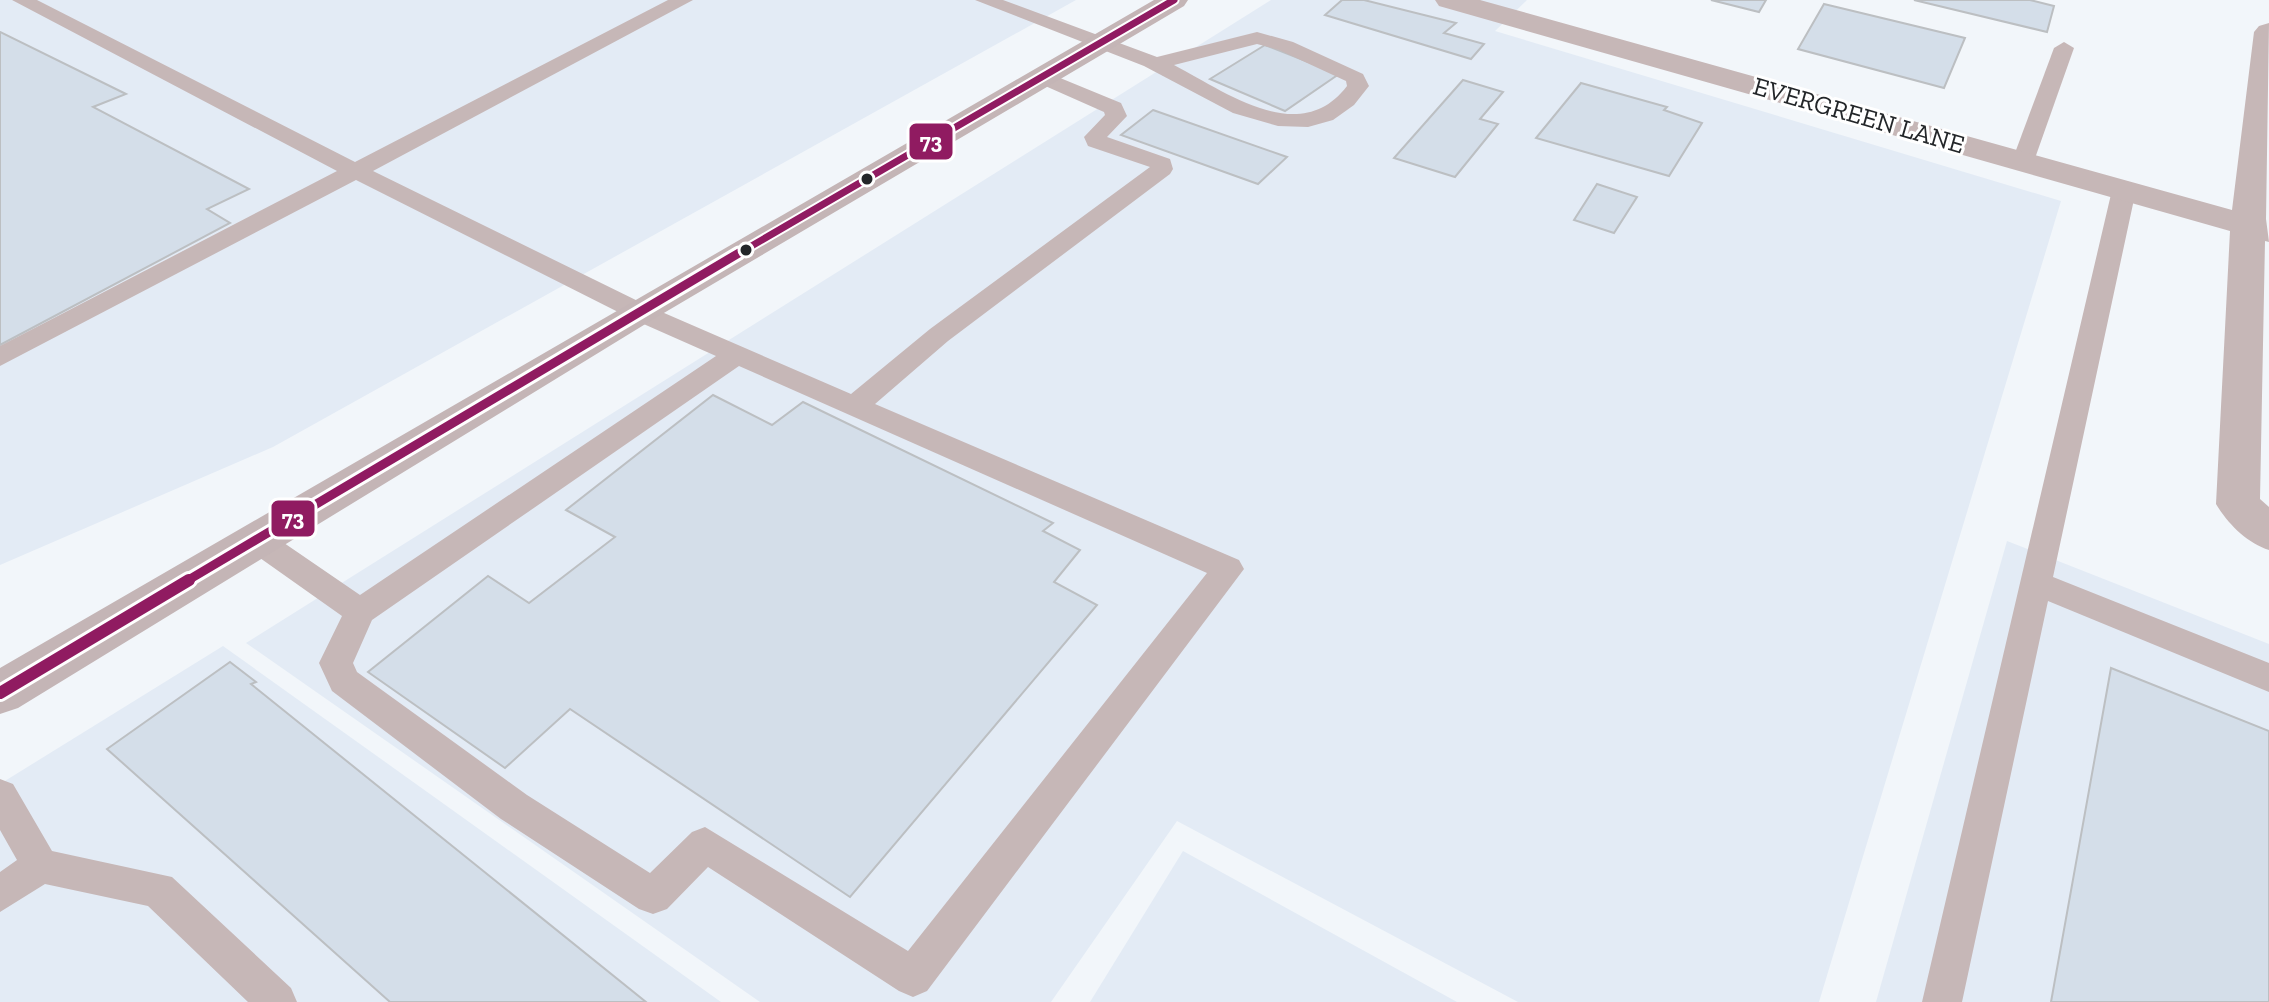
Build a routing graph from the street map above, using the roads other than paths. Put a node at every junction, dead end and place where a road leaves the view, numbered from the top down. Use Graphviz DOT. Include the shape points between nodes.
graph roads {
  1 [pos="22,0"];
  2 [pos="683,0"];
  3 [pos="985,0"];
  4 [pos="1174,0"];
  5 [pos="1449,0"];
  6 [pos="2269,40"];
  7 [pos="1101,42"];
  8 [pos="2064,48"];
  9 [pos="1155,64"];
  10 [pos="1041,77"];
  11 [pos="2023,161"];
  12 [pos="356,172"];
  13 [pos="2124,190"];
  14 [pos="2258,228"];
  15 [pos="639,312"];
  16 [pos="735,356"];
  17 [pos="0,357"];
  18 [pos="853,407"];
  19 [pos="2269,533"];
  20 [pos="257,540"];
  21 [pos="2036,583"];
  22 [pos="360,612"];
  23 [pos="2269,678"];
  24 [pos="0,693"];
  25 [pos="0,795"];
  26 [pos="40,866"];
  27 [pos="0,894"];
  28 [pos="277,1002"];
  29 [pos="1942,1002"];
  1 -- 12 [label="lane"];
  2 -- 12 [label="lane"];
  3 -- 7 [label="lane"];
  4 -- 7 [label="main road"];
  5 -- 11 [label="street, EVERGREEN LANE"];
  6 -- 14 [label="street"];
  7 -- 9 [label="lane"];
  7 -- 10 [label="main road"];
  8 -- 11 [label="lane"];
  9 -- 9 [label="lane" via="1251,112 1282,120 1323,117 1347,103 1358,86 1356,78 1342,69 1257,38"];
  10 -- 15 [label="main road"];
  10 -- 18 [label="lane" via="1113,108 1116,116 1096,141 1162,164 1162,169 939,335"];
  11 -- 13 [label="street, EVERGREEN LANE"];
  12 -- 15 [label="lane"];
  12 -- 17 [label="lane"];
  13 -- 14 [label="street, EVERGREEN LANE"];
  13 -- 21 [label="lane"];
  14 -- 19 [label="street" via="2238,504"];
  15 -- 16 [label="lane"];
  15 -- 20 [label="main road"];
  16 -- 18 [label="lane"];
  16 -- 22 [label="lane"];
  18 -- 22 [label="lane" via="1228,569 913,977 705,844 653,896 514,807 344,681 336,663"];
  20 -- 22 [label="lane"];
  20 -- 24 [label="main road"];
  21 -- 23 [label="lane"];
  21 -- 29 [label="lane"];
  25 -- 26 [label="lane"];
  26 -- 27 [label="lane"];
  26 -- 28 [label="lane" via="158,890"];
}
